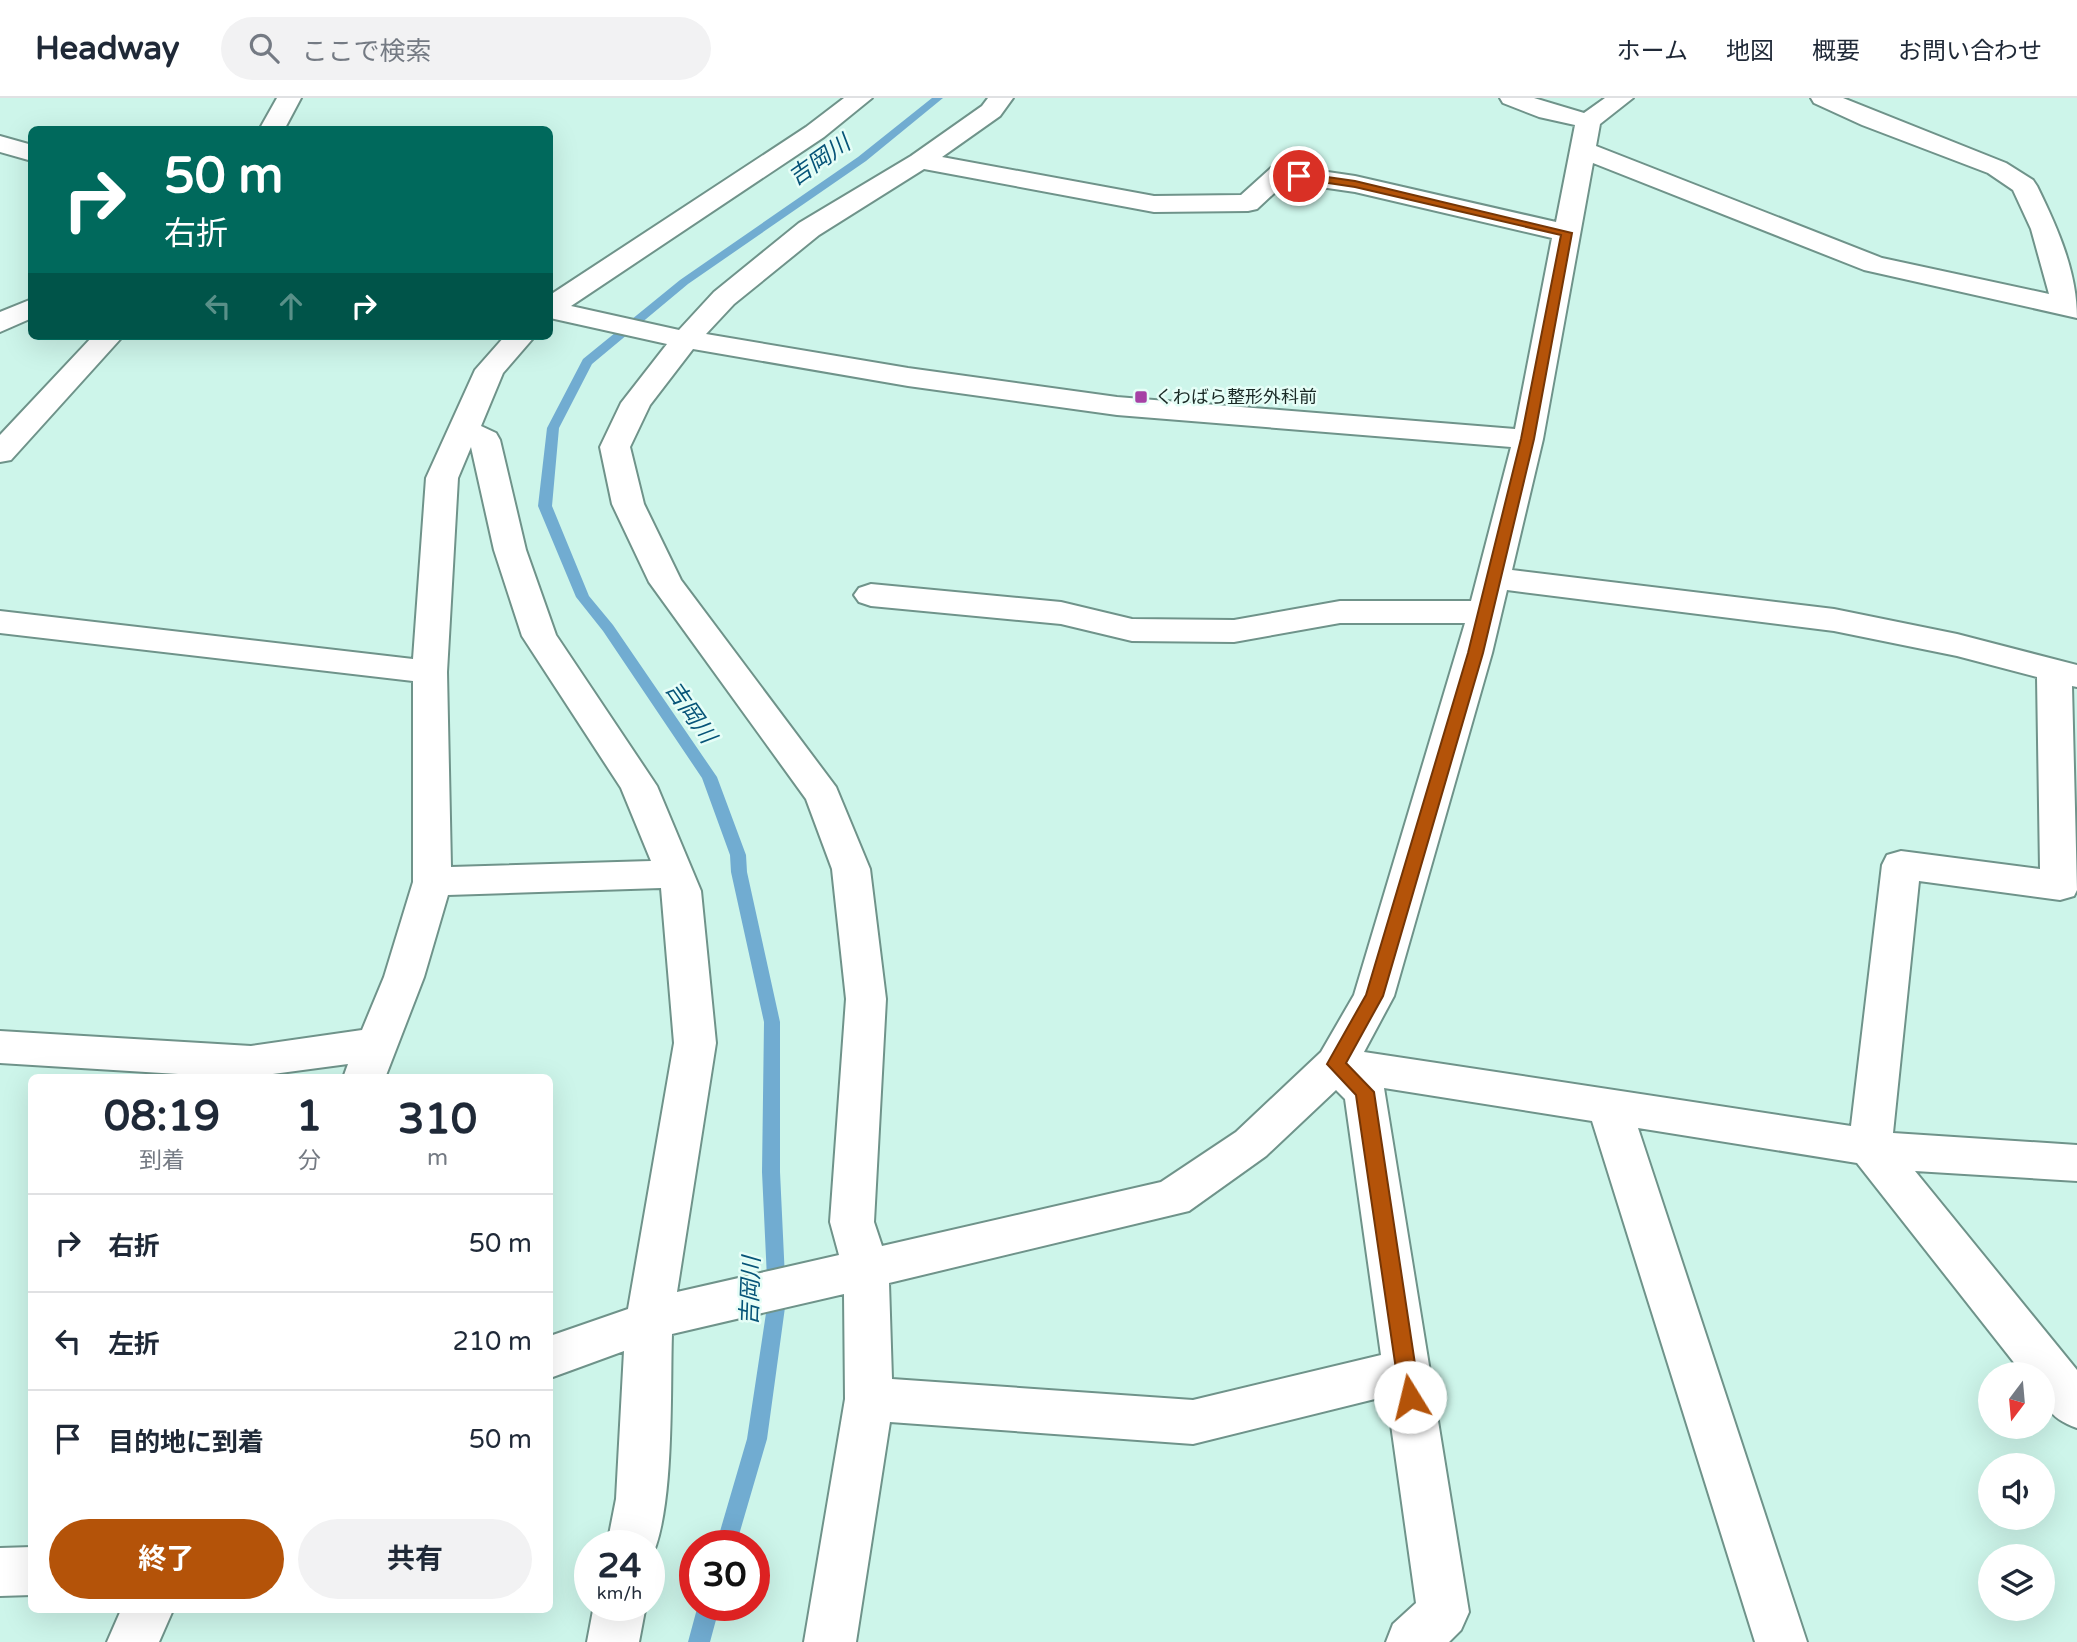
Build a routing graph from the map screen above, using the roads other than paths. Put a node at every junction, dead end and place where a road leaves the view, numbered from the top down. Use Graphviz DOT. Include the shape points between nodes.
graph roads {
  1 [pos="289,98"];
  2 [pos="860,98"];
  3 [pos="1002,98"];
  4 [pos="1512,98"];
  5 [pos="1621,98"];
  6 [pos="1823,98"];
  7 [pos="273,126"];
  8 [pos="1585,135"];
  9 [pos="0,144"];
  10 [pos="28,152"];
  11 [pos="919,161"];
  12 [pos="1567,233"];
  13 [pos="553,307"];
  14 [pos="2072,308"];
  15 [pos="28,309"];
  16 [pos="553,310"];
  17 [pos="0,323"];
  18 [pos="679,338"];
  19 [pos="105,340"];
  20 [pos="517,340"];
  21 [pos="464,429"];
  22 [pos="1528,439"];
  23 [pos="0,453"];
  24 [pos="870,595"];
  25 [pos="1490,595"];
  26 [pos="0,622"];
  27 [pos="430,672"];
  28 [pos="2066,673"];
  29 [pos="675,874"];
  30 [pos="432,882"];
  31 [pos="0,1047"];
  32 [pos="371,1061"];
  33 [pos="1336,1064"];
  34 [pos="1609,1106"];
  35 [pos="1870,1147"];
  36 [pos="2077,1163"];
  37 [pos="857,1270"];
  38 [pos="661,1318"];
  39 [pos="553,1356"];
  40 [pos="1406,1370"];
  41 [pos="869,1399"];
  42 [pos="2077,1406"];
  43 [pos="635,1530"];
  44 [pos="28,1570"];
  45 [pos="0,1572"];
  46 [pos="146,1613"];
  47 [pos="617,1621"];
  48 [pos="133,1642"];
  49 [pos="613,1642"];
  50 [pos="830,1642"];
  51 [pos="1412,1642"];
  52 [pos="1781,1642"];
  1 -- 7 [label="street"];
  2 -- 13 [label="street"];
  3 -- 11 [label="street" via="991,111"];
  4 -- 8 [label="street" via="1548,112"];
  5 -- 8 [label="street"];
  6 -- 14 [label="street" via="1997,168 2024,186"];
  8 -- 12 [label="street"];
  8 -- 14 [label="street" via="1874,264"];
  9 -- 10 [label="street"];
  11 -- 12 [label="street" via="1154,204 1248,203 1280,173 1355,184"];
  11 -- 18 [label="street" via="809,229"];
  12 -- 22 [label="street"];
  15 -- 17 [label="street"];
  16 -- 18 [label="street"];
  18 -- 22 [label="street" via="1117,407"];
  18 -- 37 [label="street" via="636,403 615,447 628,504 666,582 823,796 851,869 866,999 852,1222"];
  19 -- 23 [label="street"];
  20 -- 21 [label="street" via="490,370"];
  21 -- 27 [label="street" via="442,478"];
  21 -- 29 [label="street" via="485,440 510,550 539,636 639,786"];
  22 -- 25 [label="street"];
  24 -- 25 [label="street" via="1061,613 1132,630 1234,631 1340,612"];
  25 -- 28 [label="street" via="1834,620"];
  25 -- 33 [label="street" via="1374,996"];
  26 -- 27 [label="street"];
  27 -- 30 [label="street"];
  28 -- 35 [label="street" via="2060,886 1901,866"];
  29 -- 30 [label="street"];
  29 -- 38 [label="street" via="682,891 695,1043"];
  30 -- 32 [label="street" via="404,976"];
  31 -- 32 [label="street" via="251,1062"];
  33 -- 34 [label="street"];
  33 -- 37 [label="street" via="1251,1144 1173,1198"];
  33 -- 40 [label="street" via="1365,1092"];
  34 -- 35 [label="street"];
  34 -- 52 [label="street"];
  35 -- 36 [label="street"];
  35 -- 42 [label="street"];
  37 -- 38 [label="street"];
  37 -- 41 [label="street"];
  38 -- 39 [label="street"];
  38 -- 43 [label="street"];
  40 -- 41 [label="street" via="1193,1422"];
  40 -- 51 [label="street" via="1443,1612"];
  41 -- 50 [label="street"];
  44 -- 45 [label="street"];
  46 -- 48 [label="street"];
  47 -- 49 [label="street"];
}
